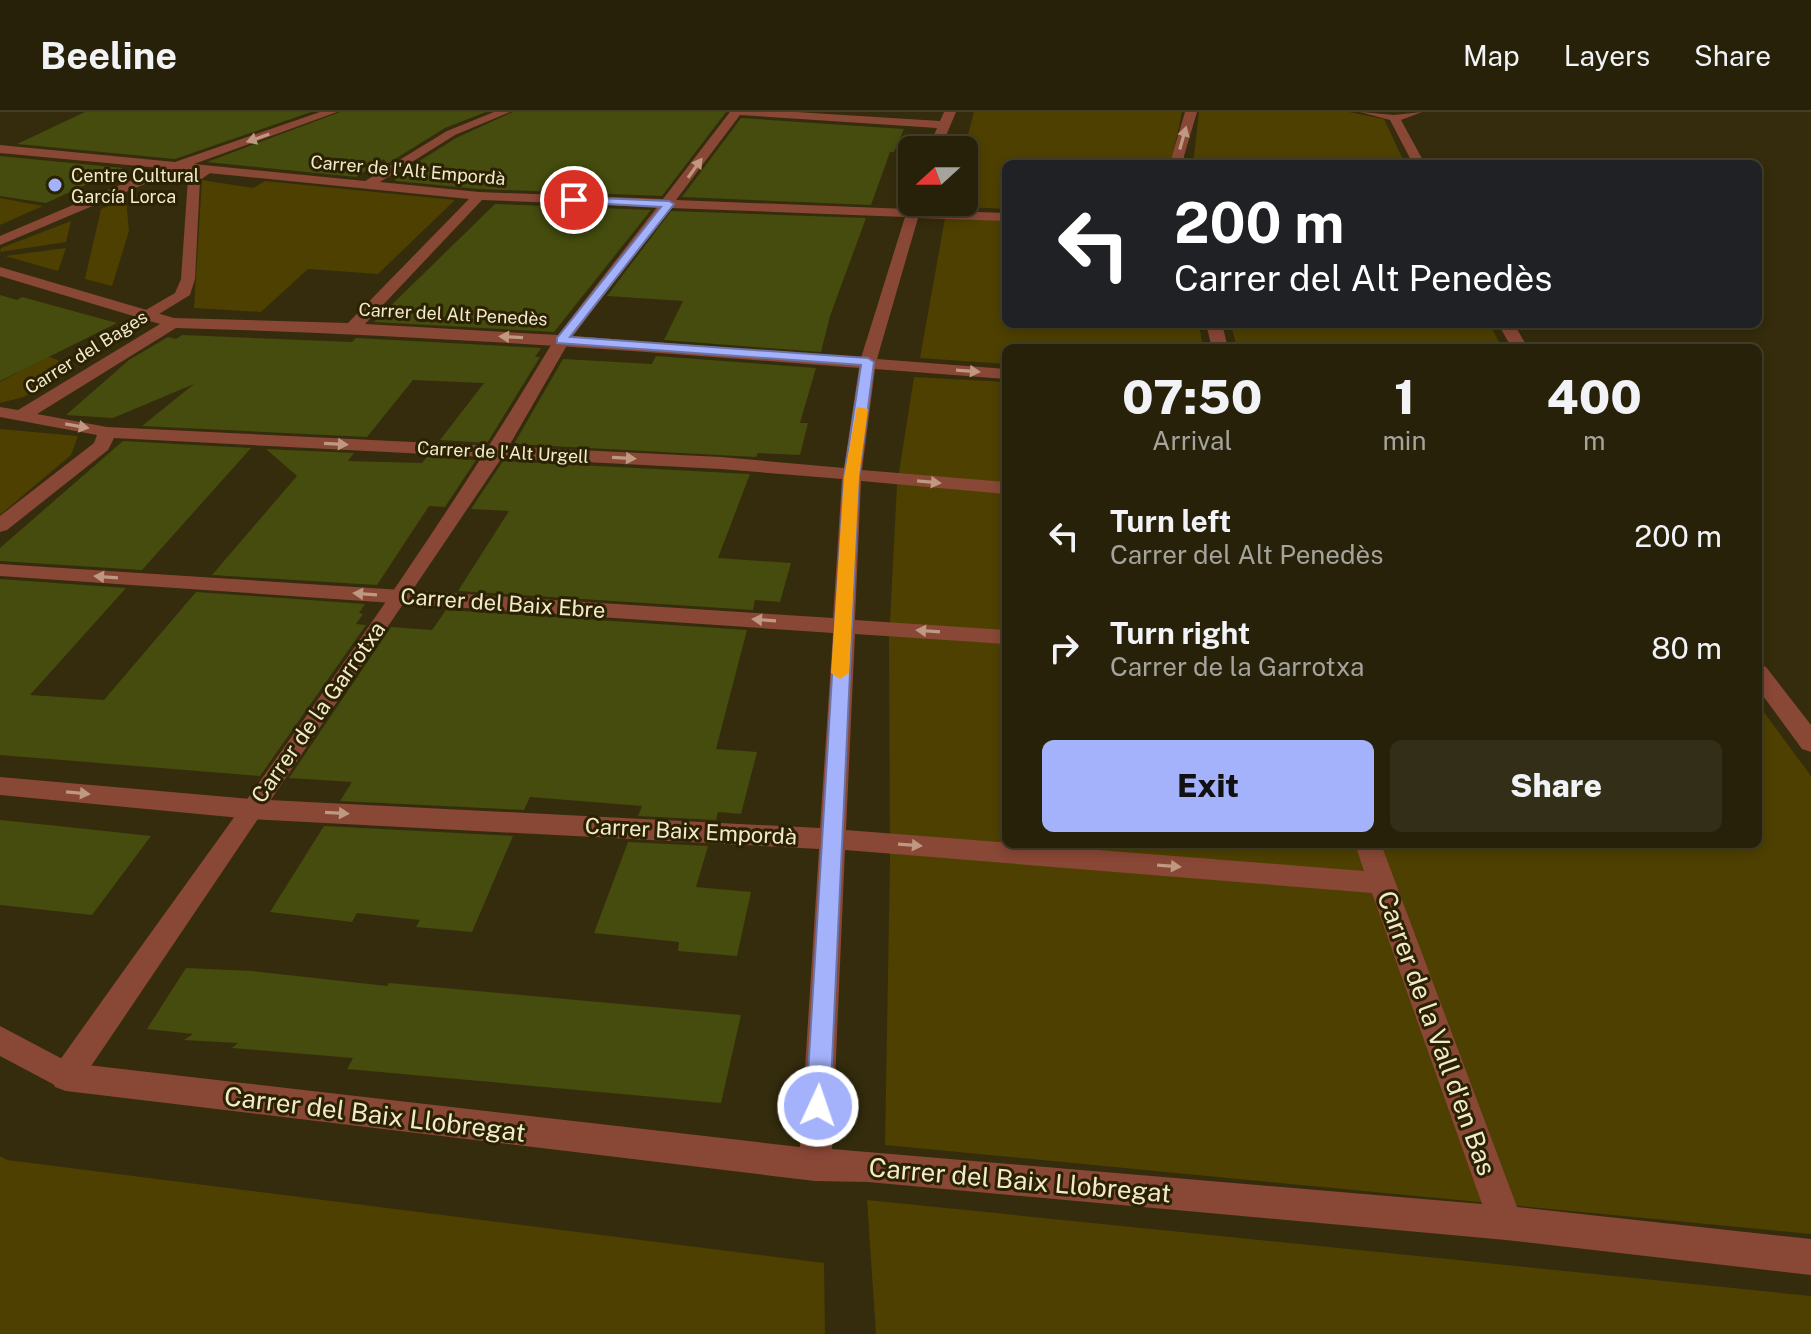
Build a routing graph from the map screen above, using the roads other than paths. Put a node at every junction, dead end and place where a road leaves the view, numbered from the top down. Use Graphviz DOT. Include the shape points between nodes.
graph roads {
  1 [pos="299,112"];
  2 [pos="504,112"];
  3 [pos="736,112"];
  4 [pos="743,112"];
  5 [pos="950,112"];
  6 [pos="1191,112"];
  7 [pos="1366,112"];
  8 [pos="1416,112"];
  9 [pos="328,113"];
  10 [pos="1394,118"];
  11 [pos="943,125"];
  12 [pos="939,136"];
  13 [pos="0,149"];
  14 [pos="1178,160"];
  15 [pos="1417,160"];
  16 [pos="177,166"];
  17 [pos="210,169"];
  18 [pos="369,184"];
  19 [pos="479,196"];
  20 [pos="669,204"];
  21 [pos="898,207"];
  22 [pos="978,214"];
  23 [pos="911,216"];
  24 [pos="1002,217"];
  25 [pos="0,241"];
  26 [pos="0,271"];
  27 [pos="149,314"];
  28 [pos="173,323"];
  29 [pos="352,328"];
  30 [pos="562,340"];
  31 [pos="868,362"];
  32 [pos="1002,374"];
  33 [pos="0,412"];
  34 [pos="21,416"];
  35 [pos="107,432"];
  36 [pos="496,453"];
  37 [pos="852,477"];
  38 [pos="1002,488"];
  39 [pos="0,526"];
  40 [pos="0,570"];
  41 [pos="399,597"];
  42 [pos="842,624"];
  43 [pos="1002,637"];
  44 [pos="1762,684"];
  45 [pos="1811,743"];
  46 [pos="0,786"];
  47 [pos="251,809"];
  48 [pos="832,839"];
  49 [pos="1369,848"];
  50 [pos="1382,883"];
  51 [pos="0,1040"];
  52 [pos="66,1077"];
  53 [pos="815,1165"];
  54 [pos="1506,1223"];
  55 [pos="1811,1257"];
  1 -- 9 [label="street"];
  2 -- 18 [label="street" via="451,133"];
  20 -- 3 [label="street, Carrer de la Garrotxa, one-way"];
  4 -- 11 [label="street"];
  5 -- 11 [label="street"];
  14 -- 6 [label="street, one-way"];
  7 -- 10 [label="street"];
  8 -- 10 [label="street"];
  9 -- 16 [label="street, one-way"];
  10 -- 15 [label="street"];
  11 -- 12 [label="street"];
  13 -- 16 [label="street, Carrer de l'Alt Empordà"];
  16 -- 17 [label="street, Carrer de l'Alt Empordà"];
  16 -- 25 [label="street"];
  17 -- 18 [label="street, Carrer de l'Alt Empordà"];
  17 -- 27 [label="street" via="194,178 188,279 182,295"];
  18 -- 19 [label="street, Carrer de l'Alt Empordà"];
  19 -- 20 [label="street, Carrer de l'Alt Empordà"];
  19 -- 29 [label="street"];
  20 -- 21 [label="street, Carrer de l'Alt Empordà"];
  20 -- 30 [label="street, Carrer de la Garrotxa"];
  22 -- 24 [label="street, Carrer de l'Alt Empordà"];
  23 -- 31 [label="street"];
  26 -- 27 [label="street, Carrer del Alt Penedès"];
  27 -- 28 [label="street, Carrer del Alt Penedès"];
  28 -- 29 [label="street, Carrer del Alt Penedès"];
  28 -- 34 [label="street, Carrer del Bages"];
  30 -- 29 [label="street, Carrer del Alt Penedès, one-way"];
  30 -- 31 [label="street, Carrer del Alt Penedès"];
  30 -- 36 [label="street, Carrer de la Garrotxa"];
  31 -- 32 [label="street, Carrer del Alt Penedès, one-way"];
  31 -- 37 [label="street"];
  33 -- 34 [label="street, Carrer de l'Alt Urgell"];
  34 -- 35 [label="street, Carrer de l'Alt Urgell, one-way"];
  35 -- 36 [label="street, Carrer de l'Alt Urgell, one-way"];
  35 -- 39 [label="street" via="102,446"];
  36 -- 37 [label="street, Carrer de l'Alt Urgell, one-way" via="721,463"];
  36 -- 41 [label="street, Carrer de la Garrotxa"];
  37 -- 38 [label="street, Carrer de l'Alt Urgell, one-way"];
  37 -- 42 [label="street"];
  41 -- 40 [label="street, Carrer del Baix Ebre, one-way"];
  42 -- 41 [label="street, Carrer del Baix Ebre, one-way"];
  41 -- 47 [label="street, Carrer de la Garrotxa"];
  43 -- 42 [label="street, Carrer del Baix Ebre, one-way"];
  42 -- 48 [label="street"];
  44 -- 45 [label="street"];
  46 -- 47 [label="street, Carrer Baix Empordà, one-way"];
  47 -- 48 [label="street, Carrer Baix Empordà, one-way"];
  47 -- 52 [label="street, Carrer de la Garrotxa"];
  48 -- 50 [label="street, Carrer Baix Empordà, one-way"];
  48 -- 53 [label="street"];
  49 -- 50 [label="street, Carrer de la Vall d'en Bas"];
  50 -- 54 [label="street, Carrer de la Vall d'en Bas"];
  51 -- 52 [label="street, Carrer del Baix Llobregat"];
  52 -- 53 [label="street, Carrer del Baix Llobregat"];
  53 -- 54 [label="street, Carrer del Baix Llobregat"];
  54 -- 55 [label="street, Carrer del Baix Llobregat"];
}
